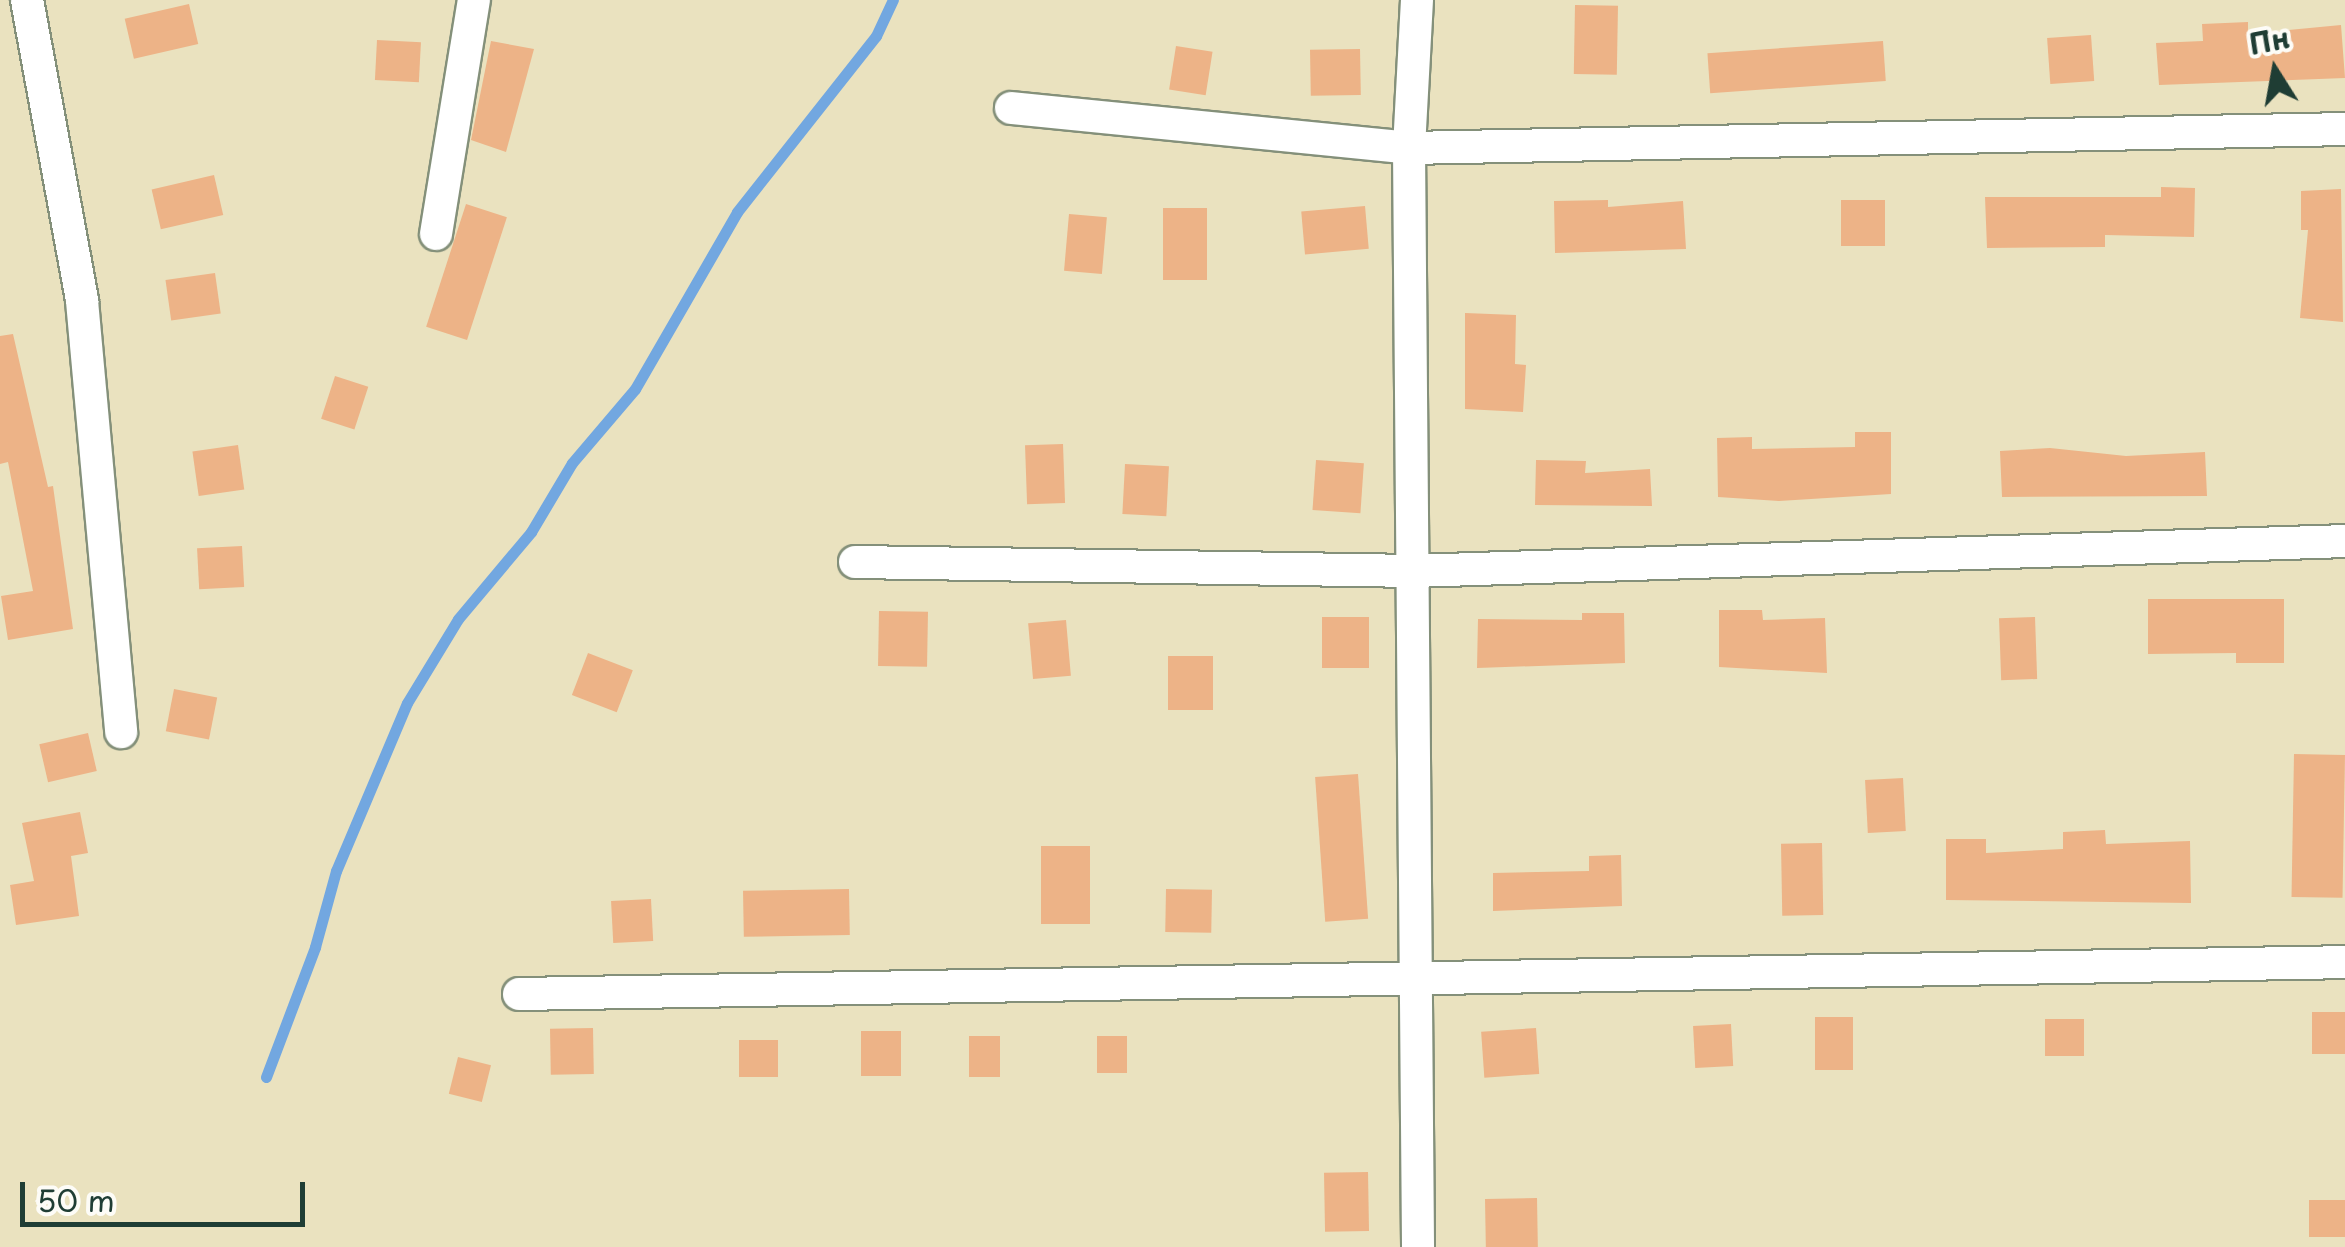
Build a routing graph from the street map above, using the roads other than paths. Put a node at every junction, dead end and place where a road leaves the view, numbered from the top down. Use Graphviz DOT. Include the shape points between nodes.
graph roads {
  1 [pos="27,0"];
  2 [pos="474,0"];
  3 [pos="1417,0"];
  4 [pos="1011,108"];
  5 [pos="2345,129"];
  6 [pos="1409,148"];
  7 [pos="436,234"];
  8 [pos="2345,541"];
  9 [pos="855,562"];
  10 [pos="1413,570"];
  11 [pos="121,732"];
  12 [pos="2345,962"];
  13 [pos="1412,982"];
  14 [pos="519,994"];
  15 [pos="1418,1247"];
  1 -- 11 [label="street" via="82,301"];
  2 -- 7 [label="street"];
  3 -- 6 [label="street"];
  4 -- 6 [label="street"];
  5 -- 6 [label="street"];
  6 -- 10 [label="street"];
  8 -- 10 [label="street"];
  9 -- 10 [label="street"];
  10 -- 13 [label="street"];
  12 -- 13 [label="street"];
  13 -- 14 [label="street"];
  13 -- 15 [label="street"];
}
